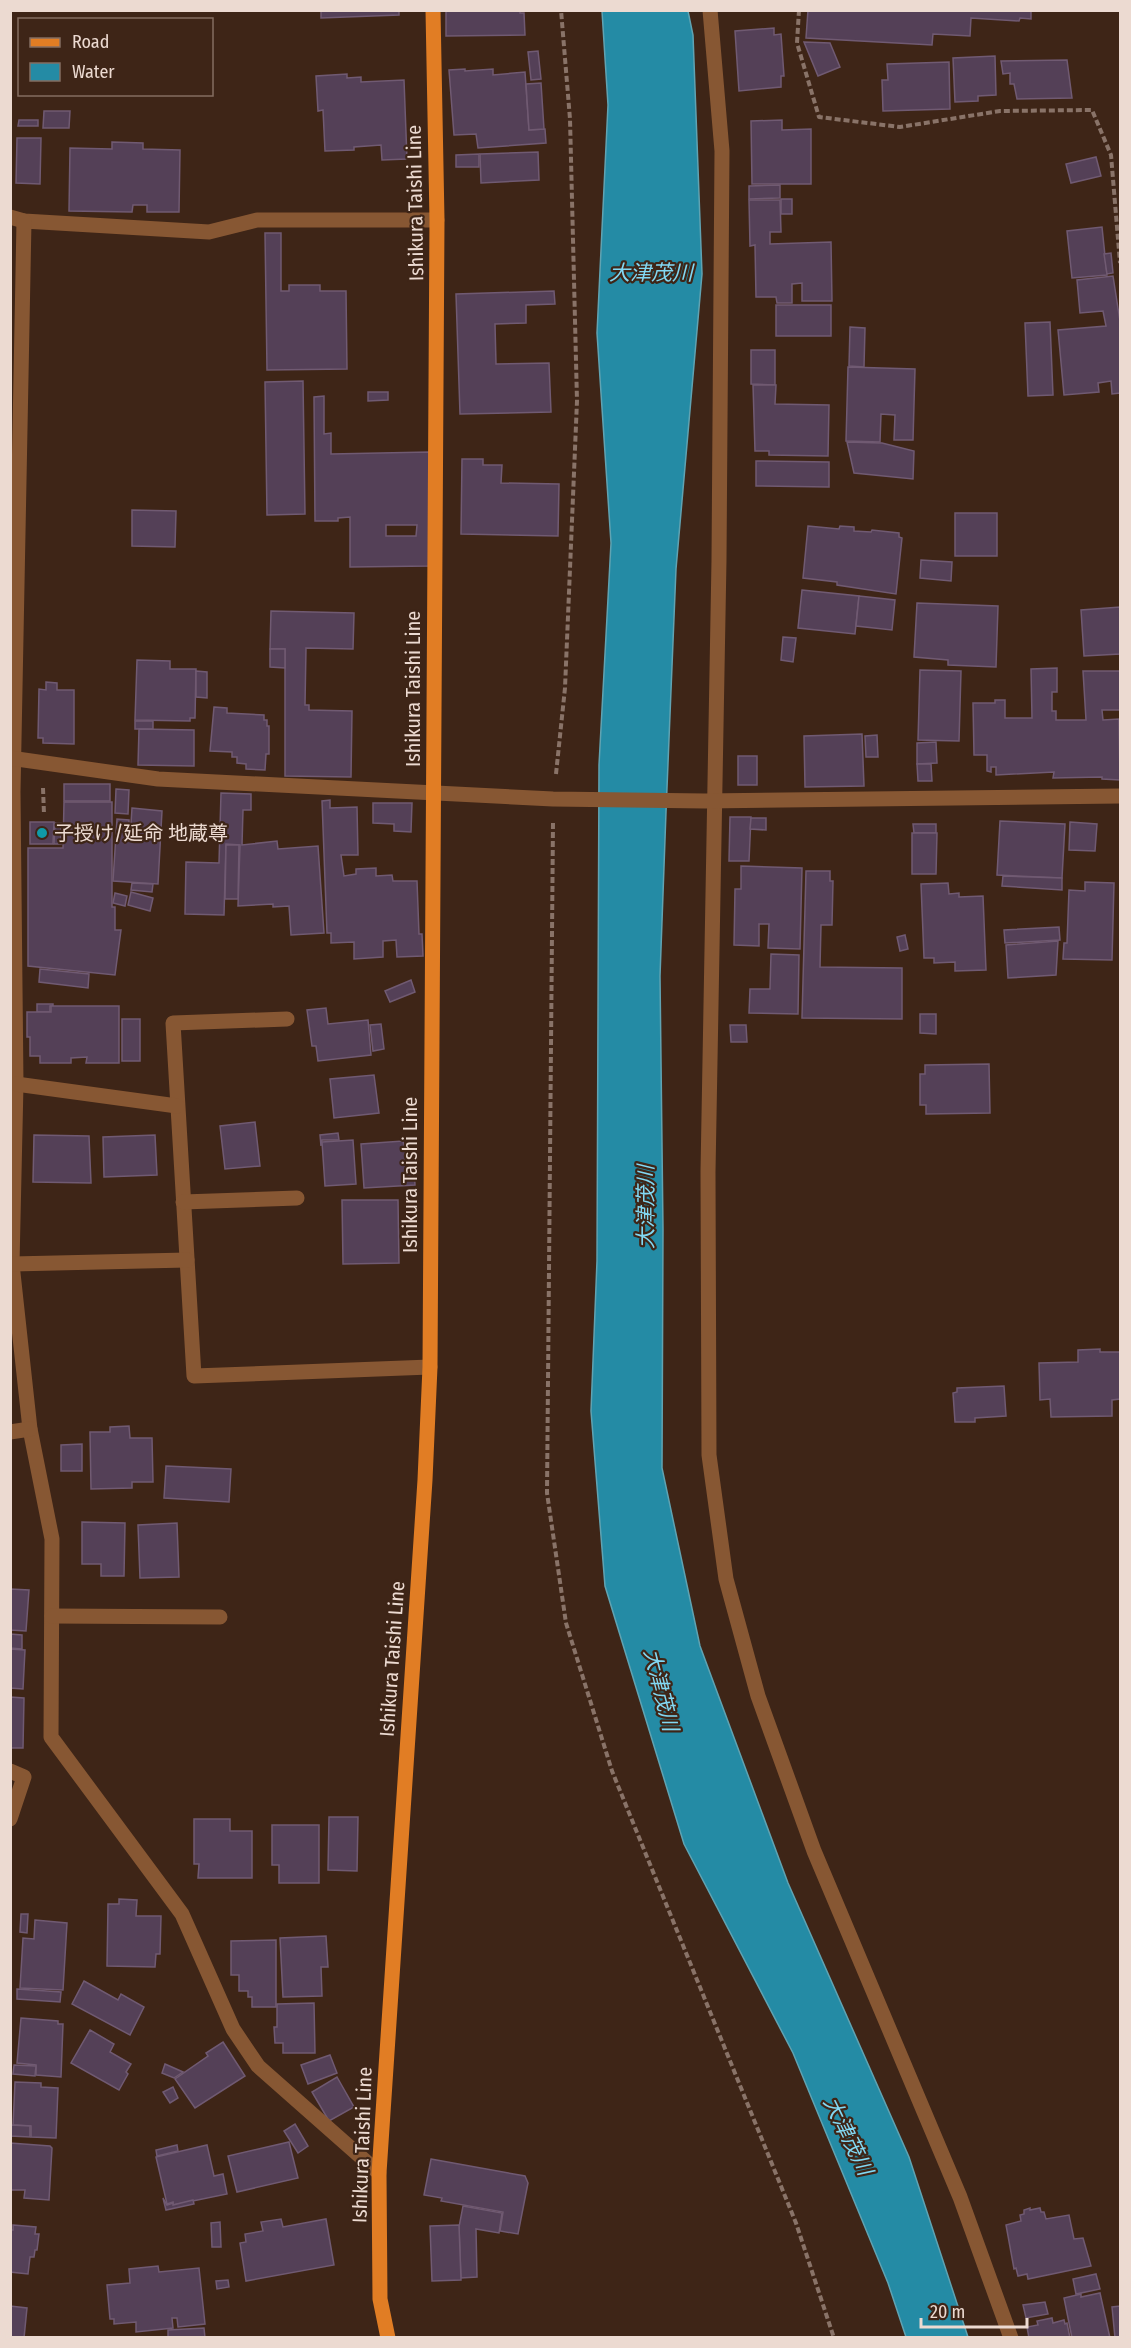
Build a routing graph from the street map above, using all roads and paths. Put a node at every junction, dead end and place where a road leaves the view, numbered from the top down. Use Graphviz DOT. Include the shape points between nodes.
graph roads {
  1 [pos="433,10"];
  2 [pos="561,10"];
  3 [pos="710,10"];
  4 [pos="799,10"];
  5 [pos="17,219"];
  6 [pos="437,220"];
  7 [pos="1120,263"];
  8 [pos="12,758"];
  9 [pos="433,793"];
  10 [pos="1120,796"];
  11 [pos="559,799"];
  12 [pos="710,801"];
  13 [pos="287,1020"];
  14 [pos="16,1084"];
  15 [pos="177,1106"];
  16 [pos="297,1198"];
  17 [pos="183,1202"];
  18 [pos="187,1260"];
  19 [pos="12,1264"];
  20 [pos="430,1367"];
  21 [pos="30,1429"];
  22 [pos="10,1432"];
  23 [pos="52,1616"];
  24 [pos="220,1617"];
  25 [pos="10,1771"];
  26 [pos="10,1819"];
  27 [pos="378,2173"];
  28 [pos="388,2337"];
  29 [pos="834,2337"];
  30 [pos="1011,2337"];
  1 -- 6 [label="main road, Ishikura Taishi Line"];
  2 -- 11 [label="path" via="570,118 577,401"];
  3 -- 12 [label="street" via="722,151"];
  4 -- 7 [label="path" via="797,44 819,117 900,127 1000,111 1092,110 1111,155"];
  5 -- 6 [label="street" via="209,232 257,220"];
  5 -- 8 [label="street"];
  6 -- 9 [label="main road, Ishikura Taishi Line"];
  8 -- 9 [label="street" via="158,779"];
  8 -- 14 [label="street"];
  9 -- 11 [label="street"];
  9 -- 20 [label="main road, Ishikura Taishi Line"];
  10 -- 12 [label="street"];
  11 -- 12 [label="street"];
  11 -- 29 [label="path" via="547,1493 566,1623 612,1771 796,2223"];
  12 -- 30 [label="street" via="709,1455 726,1579 758,1696 814,1851 960,2197"];
  13 -- 15 [label="street" via="173,1023"];
  14 -- 15 [label="street"];
  14 -- 19 [label="street"];
  15 -- 17 [label="street"];
  16 -- 17 [label="street"];
  17 -- 18 [label="street"];
  18 -- 19 [label="street"];
  18 -- 20 [label="street" via="194,1376"];
  19 -- 21 [label="street"];
  20 -- 27 [label="main road, Ishikura Taishi Line"];
  21 -- 22 [label="street"];
  21 -- 23 [label="street" via="52,1539"];
  23 -- 24 [label="street"];
  23 -- 27 [label="street" via="51,1737 182,1914 233,2029 258,2066"];
  25 -- 26 [label="street" via="24,1777"];
  27 -- 28 [label="main road, Ishikura Taishi Line" via="380,2299"];
}
